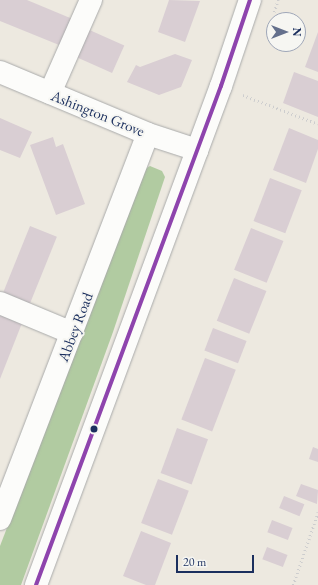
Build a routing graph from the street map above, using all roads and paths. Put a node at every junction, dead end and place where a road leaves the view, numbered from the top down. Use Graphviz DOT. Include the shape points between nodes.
graph roads {
  1 [pos="91,0"];
  2 [pos="250,0"];
  3 [pos="0,72"];
  4 [pos="221,86"];
  5 [pos="50,93"];
  6 [pos="318,124"];
  7 [pos="148,134"];
  8 [pos="197,150"];
  9 [pos="0,303"];
  10 [pos="72,333"];
  11 [pos="318,512"];
  12 [pos="0,519"];
  13 [pos="36,585"];
  14 [pos="293,585"];
  1 -- 5 [label="street"];
  2 -- 4 [label="street"];
  3 -- 5 [label="street, Ashington Grove"];
  4 -- 6 [label="path"];
  4 -- 8 [label="street"];
  5 -- 7 [label="street, Ashington Grove"];
  7 -- 8 [label="street, Ashington Grove"];
  7 -- 10 [label="street, Abbey Road"];
  8 -- 13 [label="street"];
  9 -- 10 [label="street"];
  10 -- 12 [label="street, Abbey Road"];
  11 -- 14 [label="path"];
}
